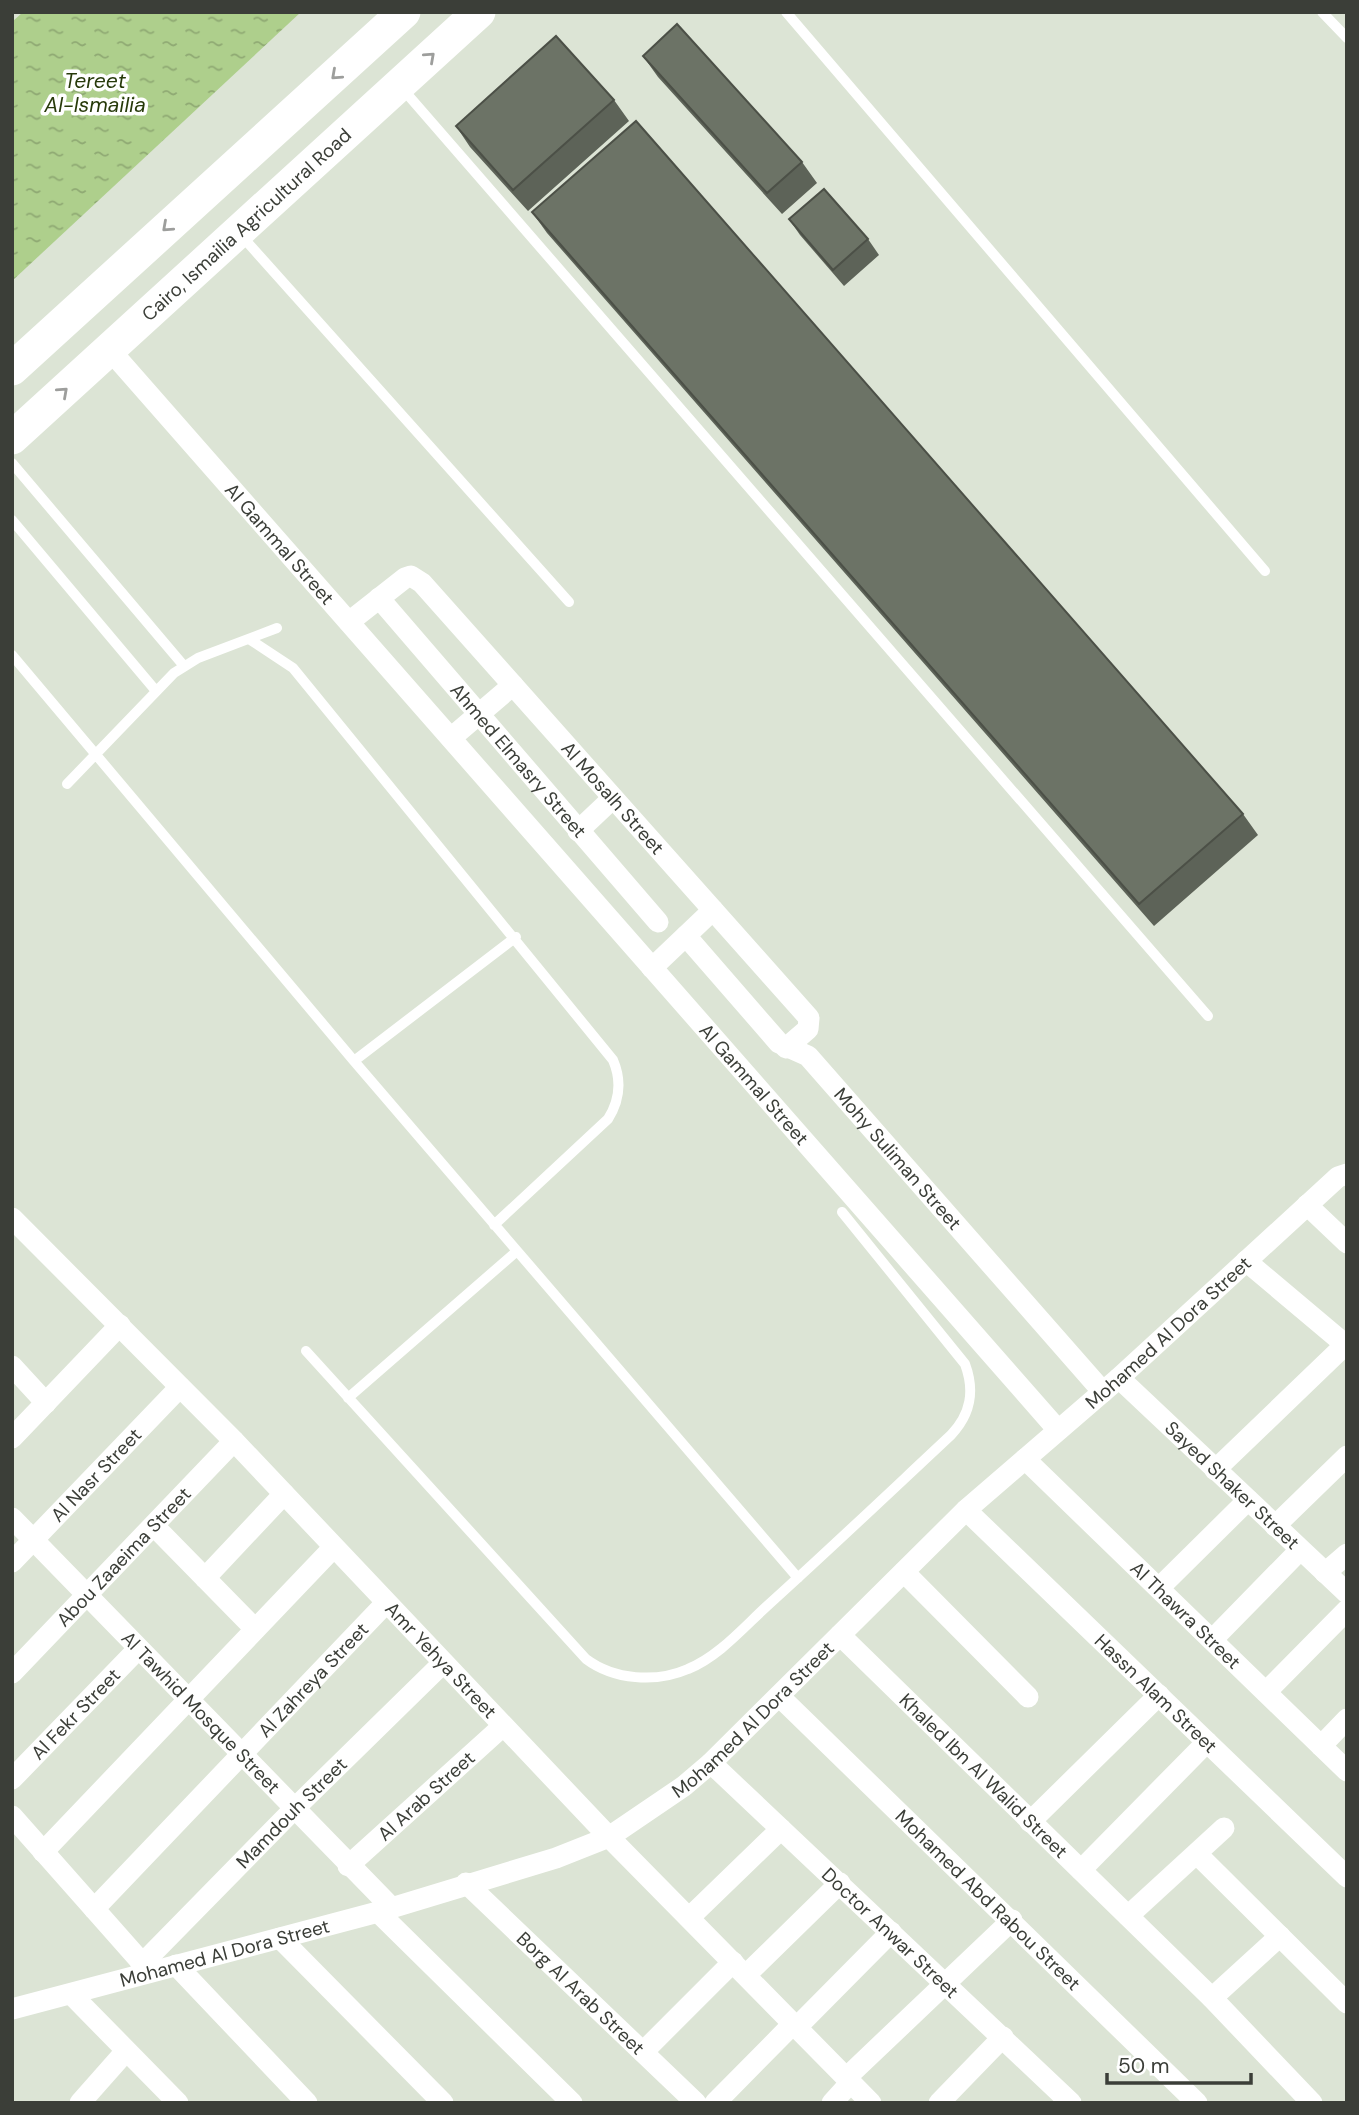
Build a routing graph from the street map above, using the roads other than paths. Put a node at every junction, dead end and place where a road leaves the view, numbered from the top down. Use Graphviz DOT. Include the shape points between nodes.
graph roads {
  1 [pos="404,12"];
  2 [pos="480,12"];
  3 [pos="786,12"];
  4 [pos="1322,12"];
  5 [pos="1347,38"];
  6 [pos="399,85"];
  7 [pos="238,232"];
  8 [pos="109,349"];
  9 [pos="12,369"];
  10 [pos="12,438"];
  11 [pos="12,463"];
  12 [pos="12,520"];
  13 [pos="1265,571"];
  14 [pos="379,598"];
  15 [pos="569,602"];
  16 [pos="349,622"];
  17 [pos="277,628"];
  18 [pos="249,639"];
  19 [pos="12,655"];
  20 [pos="184,666"];
  21 [pos="513,685"];
  22 [pos="156,691"];
  23 [pos="478,715"];
  24 [pos="451,738"];
  25 [pos="96,754"];
  26 [pos="527,772"];
  27 [pos="67,784"];
  28 [pos="500,794"];
  29 [pos="613,798"];
  30 [pos="578,831"];
  31 [pos="713,910"];
  32 [pos="658,922"];
  33 [pos="686,936"];
  34 [pos="516,937"];
  35 [pos="652,968"];
  36 [pos="1208,1016"];
  37 [pos="786,1048"];
  38 [pos="354,1062"];
  39 [pos="1347,1174"];
  40 [pos="1307,1205"];
  41 [pos="842,1212"];
  42 [pos="494,1225"];
  43 [pos="16,1230"];
  44 [pos="1347,1243"];
  45 [pos="517,1251"];
  46 [pos="1246,1261"];
  47 [pos="120,1325"];
  48 [pos="1346,1345"];
  49 [pos="306,1351"];
  50 [pos="12,1366"];
  51 [pos="1111,1385"];
  52 [pos="180,1387"];
  53 [pos="348,1398"];
  54 [pos="46,1403"];
  55 [pos="1058,1430"];
  56 [pos="12,1438"];
  57 [pos="234,1441"];
  58 [pos="1347,1456"];
  59 [pos="1025,1459"];
  60 [pos="1216,1470"];
  61 [pos="284,1493"];
  62 [pos="1248,1500"];
  63 [pos="966,1510"];
  64 [pos="12,1518"];
  65 [pos="154,1526"];
  66 [pos="1275,1526"];
  67 [pos="33,1541"];
  68 [pos="333,1548"];
  69 [pos="1300,1550"];
  70 [pos="1347,1554"];
  71 [pos="12,1562"];
  72 [pos="904,1572"];
  73 [pos="1325,1573"];
  74 [pos="205,1578"];
  75 [pos="798,1578"];
  76 [pos="1159,1588"];
  77 [pos="1347,1593"];
  78 [pos="87,1596"];
  79 [pos="386,1604"];
  80 [pos="1347,1610"];
  81 [pos="255,1629"];
  82 [pos="840,1635"];
  83 [pos="1212,1640"];
  84 [pos="138,1649"];
  85 [pos="443,1663"];
  86 [pos="12,1673"];
  87 [pos="1266,1692"];
  88 [pos="1159,1695"];
  89 [pos="779,1696"];
  90 [pos="1028,1697"];
  91 [pos="188,1699"];
  92 [pos="1347,1719"];
  93 [pos="503,1726"];
  94 [pos="1207,1742"];
  95 [pos="1321,1746"];
  96 [pos="242,1755"];
  97 [pos="711,1763"];
  98 [pos="1347,1771"];
  99 [pos="12,1779"];
  100 [pos="294,1809"];
  101 [pos="12,1816"];
  102 [pos="1030,1822"];
  103 [pos="1224,1828"];
  104 [pos="781,1829"];
  105 [pos="609,1837"];
  106 [pos="43,1852"];
  107 [pos="1197,1854"];
  108 [pos="348,1866"];
  109 [pos="1081,1870"];
  110 [pos="1347,1877"];
  111 [pos="466,1883"];
  112 [pos="840,1884"];
  113 [pos="94,1909"];
  114 [pos="385,1910"];
  115 [pos="1128,1916"];
  116 [pos="690,1917"];
  117 [pos="1012,1920"];
  118 [pos="891,1932"];
  119 [pos="1280,1936"];
  120 [pos="280,1938"];
  121 [pos="176,1965"];
  122 [pos="146,1968"];
  123 [pos="740,1968"];
  124 [pos="945,1983"];
  125 [pos="71,1994"];
  126 [pos="1212,1998"];
  127 [pos="1347,2003"];
  128 [pos="12,2009"];
  129 [pos="795,2026"];
  130 [pos="1003,2038"];
  131 [pos="126,2052"];
  132 [pos="643,2052"];
  133 [pos="848,2080"];
  134 [pos="1058,2099"];
  135 [pos="80,2103"];
  136 [pos="178,2103"];
  137 [pos="307,2103"];
  138 [pos="443,2103"];
  139 [pos="572,2103"];
  140 [pos="696,2103"];
  141 [pos="715,2103"];
  142 [pos="832,2103"];
  143 [pos="871,2103"];
  144 [pos="939,2103"];
  145 [pos="1197,2103"];
  146 [pos="1312,2103"];
  1 -- 9 [label="main road, one-way"];
  6 -- 2 [label="main road, Cairo, Ismailia Agricultural Road, one-way"];
  3 -- 13 [label="lane"];
  4 -- 5 [label="lane"];
  6 -- 7 [label="main road, Cairo, Ismailia Agricultural Road"];
  6 -- 36 [label="lane"];
  7 -- 8 [label="main road, Cairo, Ismailia Agricultural Road"];
  7 -- 15 [label="lane"];
  10 -- 8 [label="main road, Cairo, Ismailia Agricultural Road, one-way"];
  8 -- 16 [label="street, Al Gammal Street"];
  11 -- 20 [label="lane"];
  12 -- 22 [label="lane"];
  14 -- 16 [label="street, Al Mosalh Street"];
  14 -- 21 [label="street, Al Mosalh Street" via="405,578 417,578"];
  14 -- 23 [label="street, Ahmed Elmasry Street"];
  16 -- 24 [label="street, Al Gammal Street"];
  17 -- 18 [label="lane"];
  18 -- 20 [label="lane"];
  18 -- 34 [label="lane" via="293,668"];
  19 -- 25 [label="lane"];
  20 -- 22 [label="lane"];
  21 -- 23 [label="street"];
  21 -- 29 [label="street, Al Mosalh Street"];
  22 -- 25 [label="lane"];
  23 -- 24 [label="street"];
  23 -- 26 [label="street, Ahmed Elmasry Street"];
  24 -- 28 [label="street, Al Gammal Street"];
  25 -- 27 [label="lane"];
  25 -- 38 [label="lane"];
  26 -- 28 [label="street"];
  26 -- 30 [label="street, Ahmed Elmasry Street"];
  28 -- 35 [label="street, Al Gammal Street"];
  29 -- 30 [label="street"];
  29 -- 31 [label="street, Al Mosalh Street"];
  30 -- 32 [label="street, Ahmed Elmasry Street"];
  31 -- 33 [label="street"];
  31 -- 37 [label="street, Al Mosalh Street" via="809,1018 808,1029"];
  33 -- 35 [label="street"];
  33 -- 37 [label="street, Mohy Suliman Street"];
  34 -- 38 [label="lane"];
  34 -- 42 [label="lane" via="613,1060 619,1090 608,1119"];
  35 -- 55 [label="street, Al Gammal Street"];
  37 -- 51 [label="street, Mohy Suliman Street" via="808,1056"];
  38 -- 42 [label="lane"];
  39 -- 40 [label="street, Mohamed Al Dora Street"];
  40 -- 44 [label="street"];
  40 -- 46 [label="street, Mohamed Al Dora Street"];
  41 -- 75 [label="lane" via="965,1364 971,1397 958,1427"];
  42 -- 45 [label="lane"];
  43 -- 47 [label="street, Amr Yehya Street"];
  45 -- 53 [label="lane"];
  45 -- 75 [label="lane"];
  46 -- 48 [label="street"];
  46 -- 51 [label="street, Mohamed Al Dora Street"];
  47 -- 52 [label="street, Amr Yehya Street"];
  47 -- 54 [label="street"];
  48 -- 60 [label="street"];
  49 -- 53 [label="lane"];
  50 -- 54 [label="street"];
  51 -- 55 [label="street, Mohamed Al Dora Street"];
  51 -- 60 [label="street, Sayed Shaker Street"];
  52 -- 57 [label="street, Amr Yehya Street"];
  52 -- 67 [label="street, Al Nasr Street"];
  53 -- 75 [label="lane" via="586,1660 603,1670 622,1676 687,1670 712,1655"];
  54 -- 56 [label="street"];
  55 -- 59 [label="street, Mohamed Al Dora Street"];
  57 -- 61 [label="street, Amr Yehya Street"];
  57 -- 65 [label="street, Abou Zaaeima Street"];
  58 -- 66 [label="street"];
  59 -- 63 [label="street, Mohamed Al Dora Street"];
  59 -- 76 [label="street, Al Thawra Street"];
  60 -- 62 [label="street, Sayed Shaker Street"];
  61 -- 68 [label="street, Amr Yehya Street"];
  61 -- 74 [label="street"];
  62 -- 66 [label="street, Sayed Shaker Street"];
  62 -- 76 [label="street"];
  63 -- 72 [label="street, Mohamed Al Dora Street"];
  63 -- 88 [label="street, Hassn Alam Street"];
  64 -- 67 [label="street, Al Tawhid Mosque Street"];
  65 -- 74 [label="street"];
  65 -- 78 [label="street, Abou Zaaeima Street"];
  66 -- 69 [label="street, Sayed Shaker Street"];
  67 -- 71 [label="street, Al Nasr Street"];
  67 -- 78 [label="street, Al Tawhid Mosque Street"];
  68 -- 79 [label="street, Amr Yehya Street"];
  68 -- 81 [label="street"];
  69 -- 73 [label="street, Sayed Shaker Street"];
  69 -- 83 [label="street"];
  70 -- 73 [label="street"];
  72 -- 82 [label="street, Mohamed Al Dora Street"];
  72 -- 90 [label="street"];
  73 -- 77 [label="street, Sayed Shaker Street"];
  74 -- 81 [label="street"];
  76 -- 83 [label="street, Al Thawra Street"];
  78 -- 84 [label="street, Al Tawhid Mosque Street"];
  78 -- 86 [label="street, Abou Zaaeima Street"];
  79 -- 85 [label="street, Amr Yehya Street"];
  79 -- 96 [label="street, Al Zahreya Street"];
  80 -- 87 [label="street"];
  81 -- 91 [label="street"];
  82 -- 89 [label="street, Mohamed Al Dora Street"];
  82 -- 102 [label="street, Khaled Ibn Al Walid Street"];
  83 -- 87 [label="street, Al Thawra Street"];
  84 -- 91 [label="street, Al Tawhid Mosque Street"];
  84 -- 99 [label="street, Al Fekr Street"];
  85 -- 93 [label="street, Amr Yehya Street"];
  85 -- 100 [label="street, Mamdouh Street"];
  87 -- 95 [label="street, Al Thawra Street"];
  88 -- 94 [label="street, Hassn Alam Street"];
  88 -- 102 [label="street"];
  89 -- 97 [label="street, Mohamed Al Dora Street"];
  89 -- 117 [label="street, Mohamed Abd Rabou Street"];
  91 -- 96 [label="street, Al Tawhid Mosque Street"];
  91 -- 106 [label="street"];
  92 -- 95 [label="street"];
  93 -- 105 [label="street, Amr Yehya Street"];
  93 -- 108 [label="street, Al Arab Street"];
  94 -- 109 [label="street"];
  94 -- 110 [label="street, Hassn Alam Street"];
  95 -- 98 [label="street, Al Thawra Street"];
  96 -- 100 [label="street, Al Tawhid Mosque Street"];
  96 -- 113 [label="street, Al Zahreya Street"];
  97 -- 104 [label="street, Doctor Anwar Street"];
  97 -- 105 [label="street, Mohamed Al Dora Street"];
  100 -- 108 [label="street, Al Tawhid Mosque Street"];
  100 -- 122 [label="street, Mamdouh Street"];
  101 -- 106 [label="street"];
  102 -- 109 [label="street, Khaled Ibn Al Walid Street"];
  103 -- 107 [label="street"];
  104 -- 112 [label="street, Doctor Anwar Street"];
  104 -- 116 [label="street"];
  105 -- 111 [label="street, Mohamed Al Dora Street" via="556,1858"];
  105 -- 116 [label="street, Amr Yehya Street"];
  106 -- 113 [label="street"];
  107 -- 115 [label="street"];
  107 -- 119 [label="street"];
  108 -- 114 [label="street, Al Tawhid Mosque Street"];
  109 -- 115 [label="street, Khaled Ibn Al Walid Street"];
  111 -- 114 [label="street, Mohamed Al Dora Street"];
  111 -- 132 [label="street, Borg Al Arab Street"];
  112 -- 118 [label="street, Doctor Anwar Street"];
  112 -- 123 [label="street"];
  113 -- 122 [label="street"];
  114 -- 120 [label="street, Mohamed Al Dora Street"];
  114 -- 139 [label="street, Al Tawhid Mosque Street"];
  115 -- 126 [label="street, Khaled Ibn Al Walid Street"];
  116 -- 123 [label="street, Amr Yehya Street"];
  117 -- 124 [label="street"];
  117 -- 145 [label="street, Mohamed Abd Rabou Street"];
  118 -- 124 [label="street, Doctor Anwar Street"];
  118 -- 129 [label="street"];
  119 -- 126 [label="street"];
  119 -- 127 [label="street"];
  120 -- 121 [label="street, Mohamed Al Dora Street"];
  120 -- 138 [label="street"];
  121 -- 122 [label="street, Mohamed Al Dora Street"];
  121 -- 137 [label="street"];
  122 -- 125 [label="street, Mohamed Al Dora Street"];
  123 -- 129 [label="street, Amr Yehya Street"];
  123 -- 132 [label="street"];
  124 -- 130 [label="street, Doctor Anwar Street"];
  124 -- 133 [label="street"];
  125 -- 128 [label="street, Mohamed Al Dora Street"];
  125 -- 131 [label="street"];
  126 -- 146 [label="street, Khaled Ibn Al Walid Street"];
  129 -- 133 [label="street, Amr Yehya Street"];
  129 -- 141 [label="street"];
  130 -- 134 [label="street, Doctor Anwar Street"];
  130 -- 144 [label="street"];
  131 -- 135 [label="street"];
  131 -- 136 [label="street"];
  132 -- 140 [label="street, Borg Al Arab Street"];
  133 -- 142 [label="street"];
  133 -- 143 [label="street, Amr Yehya Street"];
}
